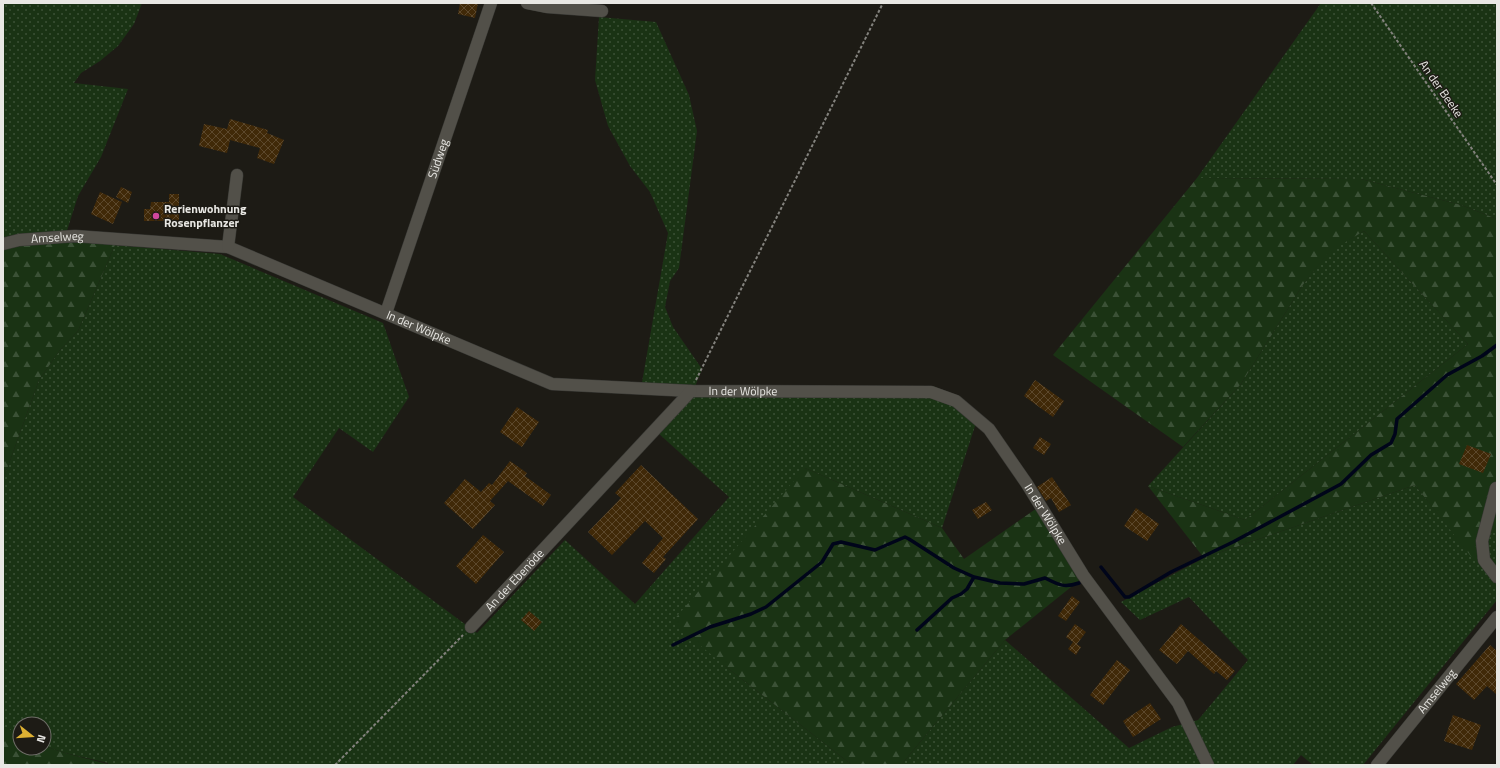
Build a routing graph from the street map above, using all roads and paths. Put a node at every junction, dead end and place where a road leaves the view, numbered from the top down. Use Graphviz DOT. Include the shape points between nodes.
graph roads {
  1 [pos="491,3"];
  2 [pos="527,3"];
  3 [pos="883,3"];
  4 [pos="1371,3"];
  5 [pos="602,10"];
  6 [pos="237,174"];
  7 [pos="1497,185"];
  8 [pos="112,239"];
  9 [pos="3,244"];
  10 [pos="228,248"];
  11 [pos="386,314"];
  12 [pos="691,391"];
  13 [pos="1496,488"];
  14 [pos="1497,576"];
  15 [pos="1497,617"];
  16 [pos="471,627"];
  17 [pos="335,765"];
  18 [pos="1208,765"];
  19 [pos="1377,765"];
  1 -- 11 [label="street, Südweg"];
  2 -- 5 [label="street" via="547,7"];
  3 -- 12 [label="path"];
  4 -- 7 [label="path, An der Beeke"];
  6 -- 10 [label="street"];
  8 -- 9 [label="street, Amselweg" via="75,236 19,240"];
  8 -- 10 [label="street, In der Wölpke"];
  10 -- 11 [label="street, In der Wölpke"];
  11 -- 12 [label="street, In der Wölpke" via="552,384"];
  12 -- 16 [label="street, An der Ebenöde"];
  12 -- 18 [label="street, In der Wölpke" via="931,392 956,401 988,429 1027,484 1083,574 1178,703"];
  13 -- 14 [label="street" via="1482,541 1484,560"];
  15 -- 19 [label="street, Amselweg"];
  16 -- 17 [label="path"];
}
